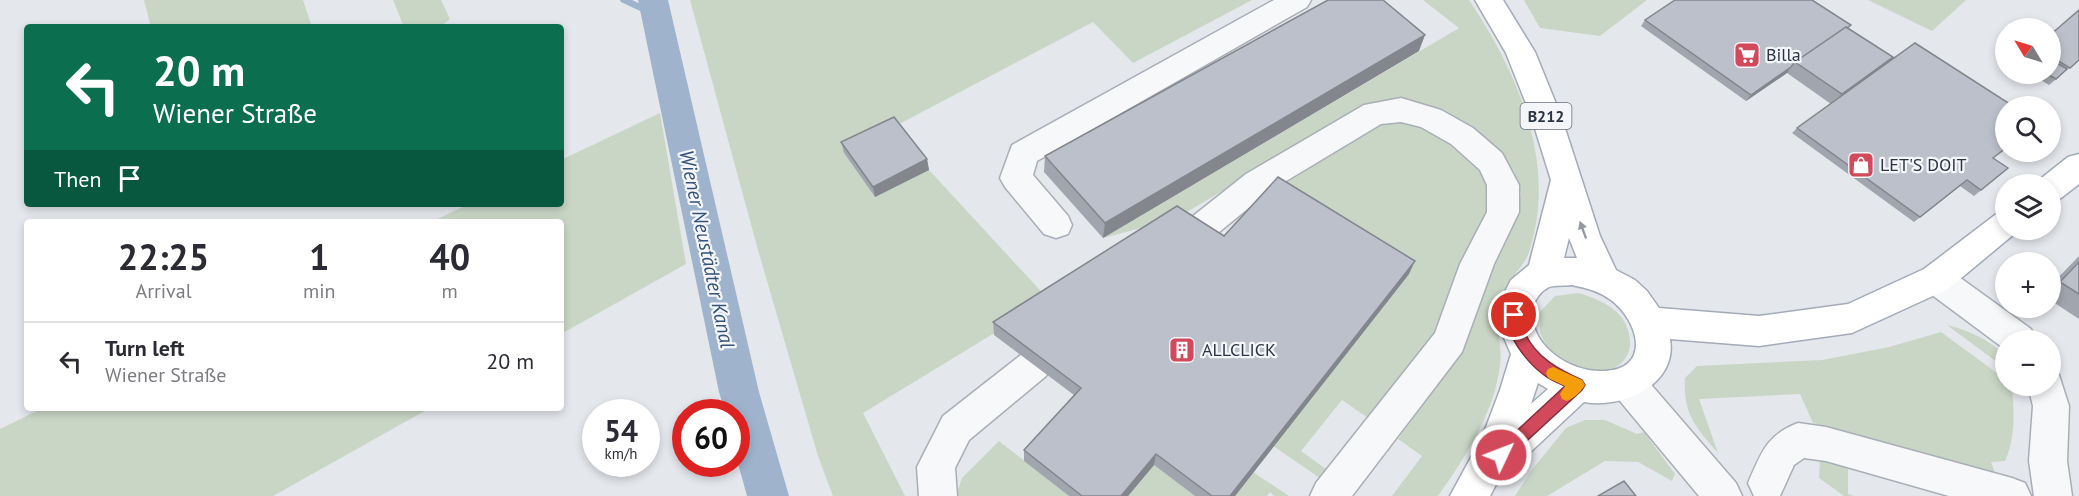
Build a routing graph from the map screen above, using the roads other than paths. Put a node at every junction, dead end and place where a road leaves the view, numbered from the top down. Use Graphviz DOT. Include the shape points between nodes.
graph roads {
  1 [pos="1297,0"];
  2 [pos="1489,0"];
  3 [pos="2079,166"];
  4 [pos="2061,180"];
  5 [pos="1566,182"];
  6 [pos="1056,225"];
  7 [pos="1196,233"];
  8 [pos="1995,233"];
  9 [pos="1544,274"];
  10 [pos="1603,278"];
  11 [pos="1936,279"];
  12 [pos="1650,322"];
  13 [pos="2005,330"];
  14 [pos="1529,352"];
  15 [pos="1034,365"];
  16 [pos="1628,384"];
  17 [pos="1577,385"];
  18 [pos="2048,396"];
  19 [pos="1479,482"];
  20 [pos="1766,492"];
  21 [pos="938,496"];
  22 [pos="1329,496"];
  23 [pos="1723,496"];
  24 [pos="2012,496"];
  25 [pos="2053,496"];
  1 -- 6 [label="street" via="1023,154 1016,178"];
  2 -- 5 [label="main road, B212" via="1520,52 1546,116"];
  3 -- 4 [label="main road"];
  5 -- 9 [label="main road"];
  10 -- 5 [label="main road, B212, one-way"];
  7 -- 22 [label="street" via="1257,183 1375,113 1401,110 1430,117 1461,136 1491,162 1503,185 1503,212 1477,264 1450,341"];
  8 -- 11 [label="main road"];
  9 -- 10 [label="main road" via="1572,271"];
  9 -- 14 [label="main road" via="1528,284 1518,297 1514,315 1518,333"];
  10 -- 12 [label="main road" via="1638,304"];
  11 -- 12 [label="main road" via="1852,318 1759,331"];
  11 -- 13 [label="street"];
  12 -- 16 [label="main road" via="1655,347 1648,369"];
  14 -- 17 [label="main road" via="1550,372"];
  14 -- 19 [label="main road" via="1516,397"];
  15 -- 21 [label="street" via="956,428 936,467"];
  16 -- 17 [label="main road" via="1604,389"];
  16 -- 23 [label="street"];
  17 -- 19 [label="main road"];
  18 -- 25 [label="street" via="2048,461"];
  20 -- 24 [label="street" via="1781,453 1798,440 1826,444"];
}
